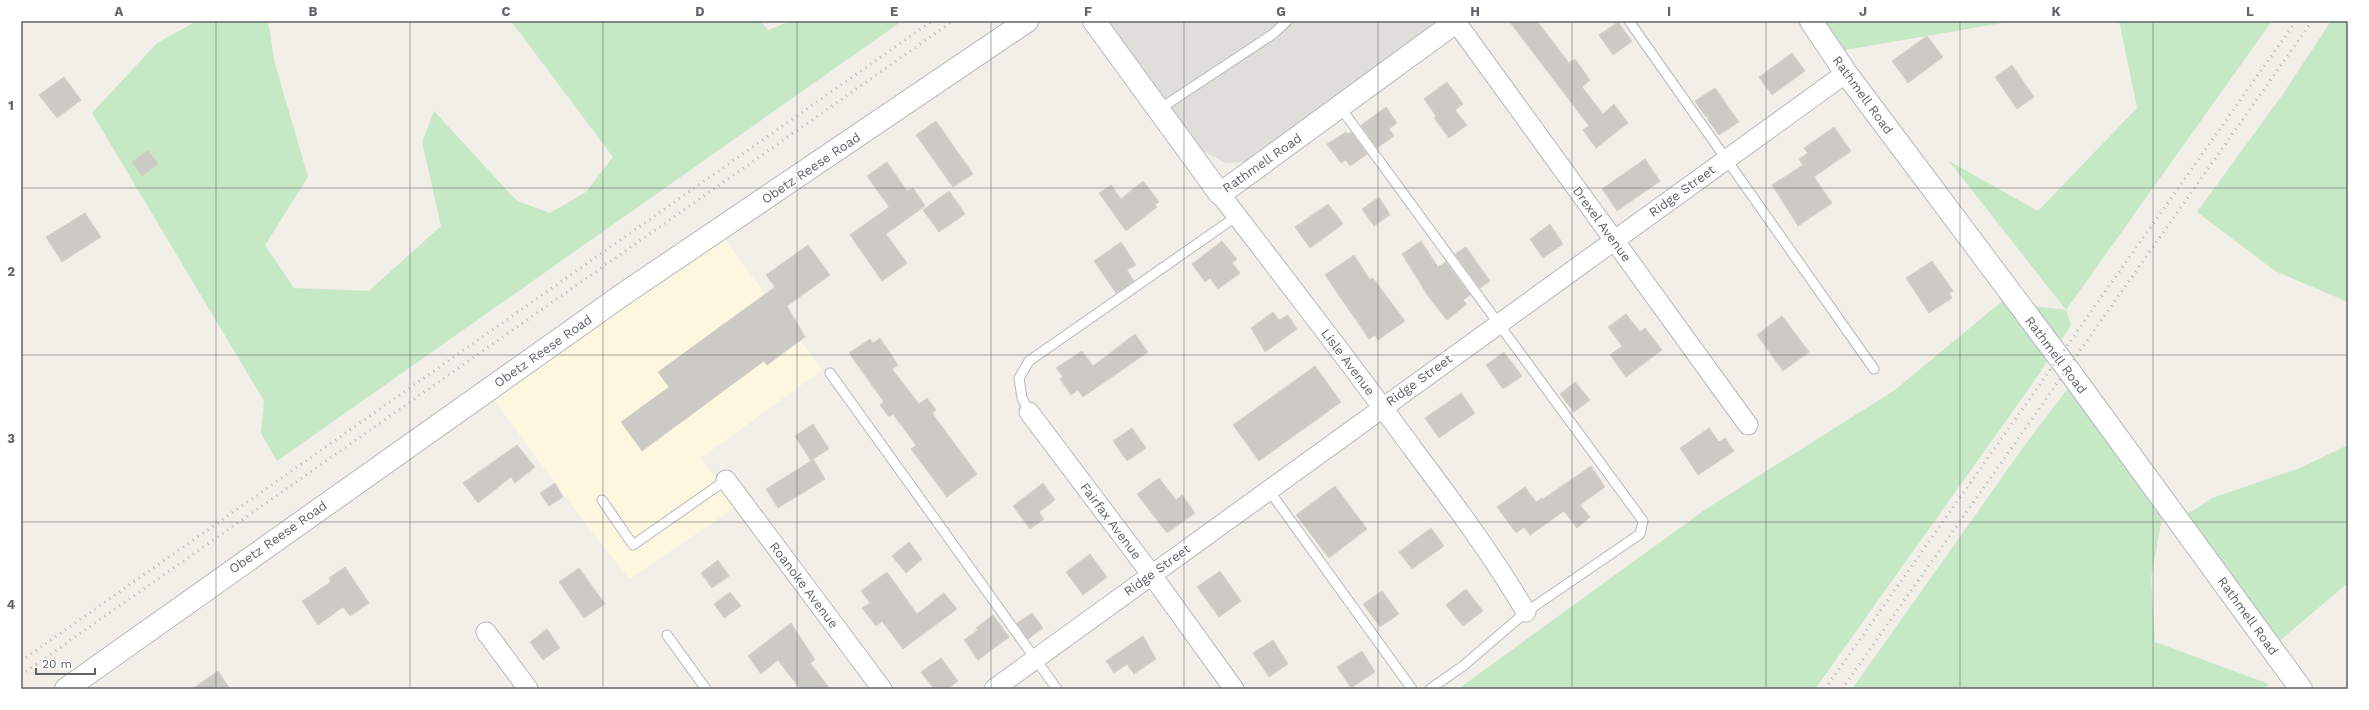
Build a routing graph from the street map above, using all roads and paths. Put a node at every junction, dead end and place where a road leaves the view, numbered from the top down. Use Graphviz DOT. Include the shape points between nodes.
graph roads {
  1 [pos="1027,21"];
  2 [pos="1094,21"];
  3 [pos="1287,21"];
  4 [pos="1629,21"];
  5 [pos="1811,21"];
  6 [pos="1457,22"];
  7 [pos="1846,73"];
  8 [pos="1340,107"];
  9 [pos="1158,110"];
  10 [pos="1726,159"];
  11 [pos="1220,194"];
  12 [pos="1237,216"];
  13 [pos="1614,240"];
  14 [pos="1496,324"];
  15 [pos="1874,369"];
  16 [pos="830,373"];
  17 [pos="1382,407"];
  18 [pos="1029,412"];
  19 [pos="1748,425"];
  20 [pos="726,480"];
  21 [pos="1268,490"];
  22 [pos="602,500"];
  23 [pos="1151,574"];
  24 [pos="1526,612"];
  25 [pos="486,632"];
  26 [pos="667,635"];
  27 [pos="1034,659"];
  28 [pos="66,689"];
  29 [pos="528,689"];
  30 [pos="706,689"];
  31 [pos="882,689"];
  32 [pos="994,689"];
  33 [pos="1057,689"];
  34 [pos="1234,689"];
  35 [pos="1412,689"];
  36 [pos="1430,689"];
  37 [pos="2301,689"];
  1 -- 28 [label="street, Obetz Reese Road" via="625,293"];
  2 -- 9 [label="street, Rathmell Road"];
  3 -- 9 [label="lane" via="1273,34"];
  4 -- 10 [label="lane"];
  5 -- 7 [label="street, Rathmell Road"];
  6 -- 8 [label="street, Rathmell Road"];
  6 -- 13 [label="street, Drexel Avenue"];
  7 -- 10 [label="street, Ridge Street"];
  7 -- 37 [label="street, Rathmell Road" via="2070,372"];
  8 -- 11 [label="street, Rathmell Road"];
  8 -- 14 [label="lane"];
  9 -- 11 [label="street, Rathmell Road"];
  10 -- 13 [label="street, Ridge Street"];
  10 -- 15 [label="lane"];
  11 -- 12 [label="street, Lisle Avenue"];
  12 -- 17 [label="street, Lisle Avenue"];
  12 -- 18 [label="lane" via="1029,361 1018,378 1022,398"];
  13 -- 14 [label="street, Ridge Street"];
  13 -- 19 [label="street, Drexel Avenue"];
  14 -- 17 [label="street, Ridge Street"];
  14 -- 24 [label="lane" via="1643,521 1640,534"];
  16 -- 27 [label="lane"];
  17 -- 21 [label="street, Ridge Street"];
  17 -- 24 [label="street, Lisle Avenue" via="1500,568"];
  18 -- 23 [label="street, Fairfax Avenue"];
  20 -- 22 [label="lane" via="633,545"];
  20 -- 31 [label="street, Roanoke Avenue"];
  21 -- 23 [label="street, Ridge Street"];
  21 -- 35 [label="lane"];
  23 -- 27 [label="street, Ridge Street"];
  23 -- 34 [label="street, Fairfax Avenue"];
  24 -- 36 [label="lane" via="1463,666"];
  25 -- 29 [label="street"];
  26 -- 30 [label="lane"];
  27 -- 32 [label="street, Ridge Street"];
  27 -- 33 [label="lane"];
}
